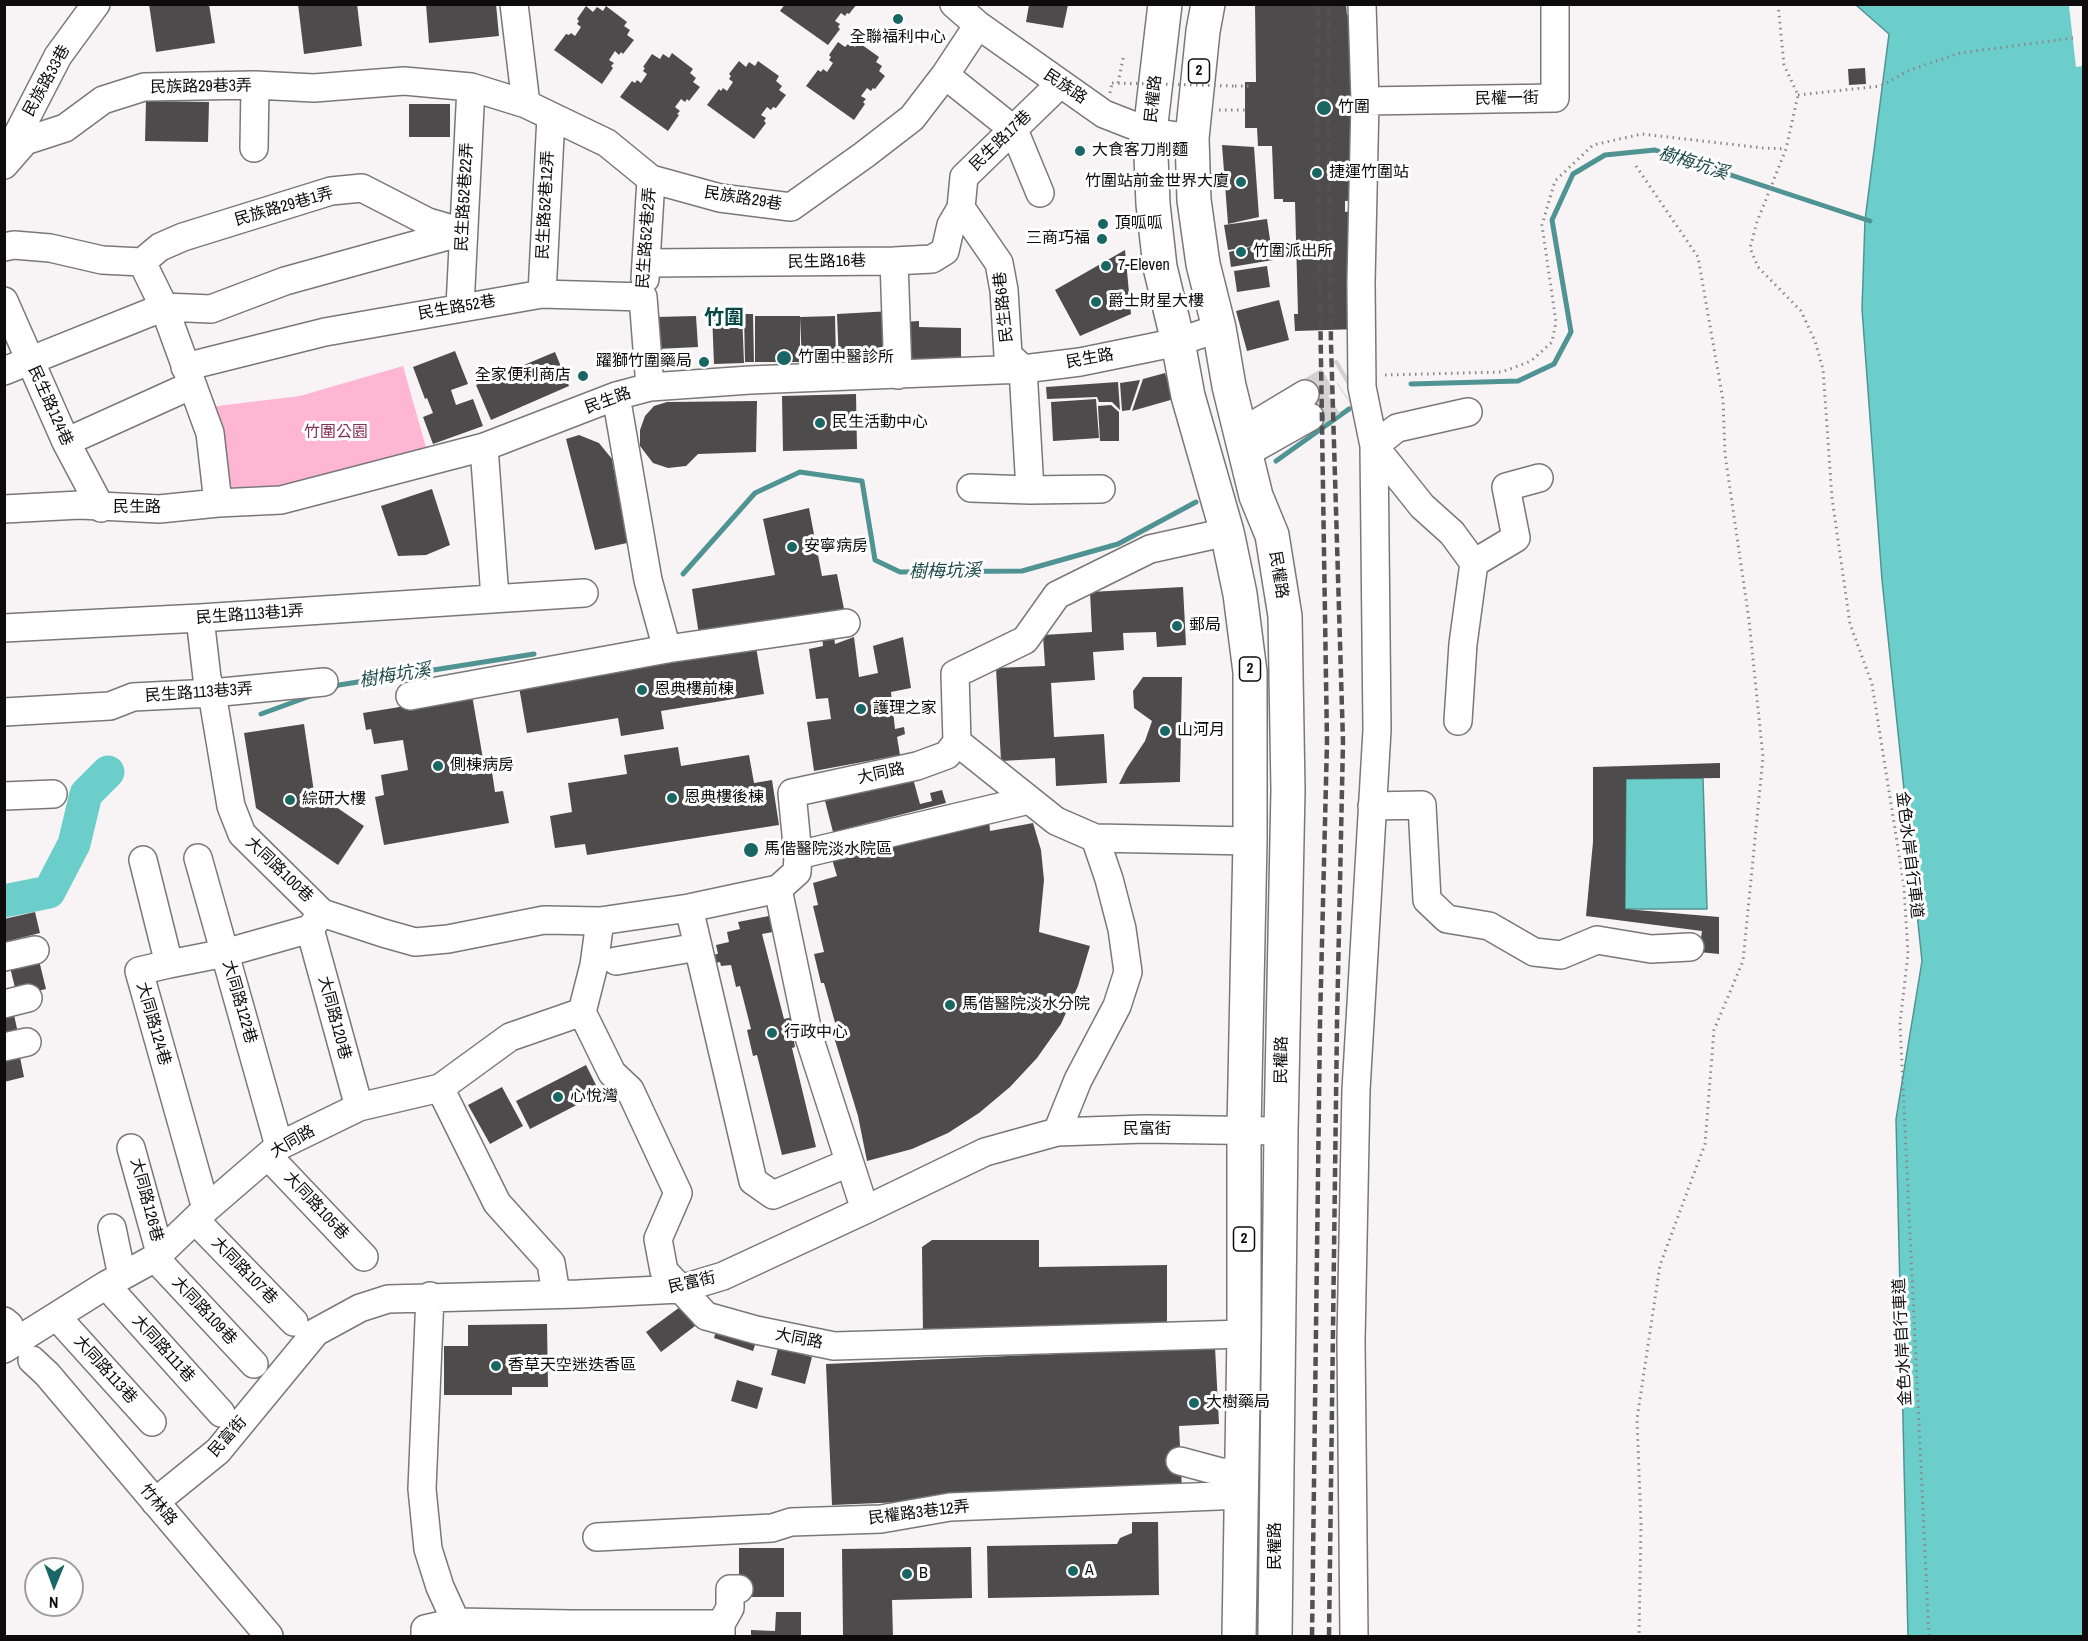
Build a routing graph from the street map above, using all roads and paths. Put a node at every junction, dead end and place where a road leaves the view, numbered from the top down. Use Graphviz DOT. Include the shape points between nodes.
graph roads {
  1 [pos="96,4"];
  2 [pos="514,4"];
  3 [pos="954,4"];
  4 [pos="1165,4"];
  5 [pos="1208,4"];
  6 [pos="1362,4"];
  7 [pos="1555,4"];
  8 [pos="1778,4"];
  9 [pos="978,26"];
  10 [pos="2073,38"];
  11 [pos="1124,54"];
  12 [pos="945,75"];
  13 [pos="1112,83"];
  14 [pos="1118,83"];
  15 [pos="1060,84"];
  16 [pos="255,85"];
  17 [pos="1252,86"];
  18 [pos="471,87"];
  19 [pos="1798,95"];
  20 [pos="1365,101"];
  21 [pos="526,104"];
  22 [pos="1214,110"];
  23 [pos="1245,110"];
  24 [pos="551,116"];
  25 [pos="1014,130"];
  26 [pos="1150,132"];
  27 [pos="1192,138"];
  28 [pos="254,148"];
  29 [pos="1786,149"];
  30 [pos="4,163"];
  31 [pos="1636,166"];
  32 [pos="651,178"];
  33 [pos="1040,193"];
  34 [pos="961,208"];
  35 [pos="462,232"];
  36 [pos="4,247"];
  37 [pos="894,261"];
  38 [pos="142,262"];
  39 [pos="647,263"];
  40 [pos="542,294"];
  41 [pos="643,297"];
  42 [pos="4,301"];
  43 [pos="164,307"];
  44 [pos="460,307"];
  45 [pos="1219,328"];
  46 [pos="1178,342"];
  47 [pos="30,360"];
  48 [pos="1023,369"];
  49 [pos="4,371"];
  50 [pos="1402,374"];
  51 [pos="898,375"];
  52 [pos="189,376"];
  53 [pos="650,387"];
  54 [pos="616,396"];
  55 [pos="1307,405"];
  56 [pos="1468,412"];
  57 [pos="66,442"];
  58 [pos="1374,446"];
  59 [pos="484,447"];
  60 [pos="1247,460"];
  61 [pos="1539,478"];
  62 [pos="971,488"];
  63 [pos="1101,489"];
  64 [pos="1030,490"];
  65 [pos="218,503"];
  66 [pos="101,508"];
  67 [pos="4,509"];
  68 [pos="1227,532"];
  69 [pos="1474,563"];
  70 [pos="584,593"];
  71 [pos="495,598"];
  72 [pos="200,618"];
  73 [pos="846,623"];
  74 [pos="4,628"];
  75 [pos="667,649"];
  76 [pos="324,682"];
  77 [pos="212,693"];
  78 [pos="410,696"];
  79 [pos="4,712"];
  80 [pos="1458,721"];
  81 [pos="957,742"];
  82 [pos="53,794"];
  83 [pos="4,796"];
  84 [pos="1029,800"];
  85 [pos="1372,806"];
  86 [pos="1095,838"];
  87 [pos="1250,841"];
  88 [pos="798,855"];
  89 [pos="198,858"];
  90 [pos="143,860"];
  91 [pos="778,889"];
  92 [pos="689,908"];
  93 [pos="316,921"];
  94 [pos="600,921"];
  95 [pos="1690,946"];
  96 [pos="698,947"];
  97 [pos="35,950"];
  98 [pos="225,953"];
  99 [pos="4,957"];
  100 [pos="616,961"];
  101 [pos="169,964"];
  102 [pos="582,1012"];
  103 [pos="440,1088"];
  104 [pos="359,1107"];
  105 [pos="1244,1130"];
  106 [pos="1281,1131"];
  107 [pos="1057,1132"];
  108 [pos="131,1148"];
  109 [pos="274,1151"];
  110 [pos="848,1163"];
  111 [pos="865,1210"];
  112 [pos="200,1214"];
  113 [pos="112,1228"];
  114 [pos="157,1256"];
  115 [pos="364,1257"];
  116 [pos="114,1281"];
  117 [pos="680,1289"];
  118 [pos="556,1294"];
  119 [pos="430,1296"];
  120 [pos="57,1317"];
  121 [pos="294,1322"];
  122 [pos="6,1330"];
  123 [pos="1244,1335"];
  124 [pos="38,1364"];
  125 [pos="254,1364"];
  126 [pos="221,1413"];
  127 [pos="153,1422"];
  128 [pos="1180,1461"];
  129 [pos="1242,1484"];
  130 [pos="155,1502"];
  131 [pos="597,1538"];
  132 [pos="739,1589"];
  133 [pos="456,1623"];
  134 [pos="571,1630"];
  135 [pos="721,1630"];
  136 [pos="269,1636"];
  137 [pos="424,1636"];
  138 [pos="1239,1636"];
  139 [pos="1275,1636"];
  140 [pos="1354,1636"];
  141 [pos="1639,1636"];
  142 [pos="1929,1636"];
  1 -- 30 [label="street, 民族路33巷" via="58,56"];
  2 -- 21 [label="street"];
  3 -- 9 [label="street, 民族路"];
  4 -- 26 [label="main road, 民權路 / 2"];
  5 -- 27 [label="main road, 民權路 / 2"];
  6 -- 20 [label="street"];
  7 -- 20 [label="street, 民權一街" via="1555,98"];
  8 -- 19 [label="path" via="1784,65"];
  9 -- 12 [label="street, 民族路29巷"];
  9 -- 15 [label="street, 民族路"];
  10 -- 19 [label="path" via="1960,53 1910,70 1881,86"];
  11 -- 14 [label="path"];
  12 -- 25 [label="street"];
  12 -- 32 [label="street, 民族路29巷" via="912,118 791,207 720,198"];
  13 -- 14 [label="path, bridge"];
  14 -- 17 [label="path, bridge"];
  15 -- 25 [label="street, 民生路17巷"];
  15 -- 26 [label="street, 民族路" via="1104,114"];
  16 -- 18 [label="street, 民族路29巷3弄" via="314,88 404,81"];
  16 -- 28 [label="street"];
  16 -- 30 [label="street, 民族路29巷3弄" via="144,87 103,100 65,128 25,141"];
  18 -- 21 [label="street, 民族路29巷"];
  18 -- 35 [label="street, 民生路52巷22弄"];
  19 -- 29 [label="path, 金色水岸自行車道"];
  20 -- 58 [label="street" via="1356,378"];
  21 -- 24 [label="street, 民族路29巷"];
  22 -- 23 [label="path"];
  24 -- 32 [label="street, 民族路29巷" via="607,143"];
  24 -- 40 [label="street, 民生路52巷12弄"];
  25 -- 33 [label="street"];
  25 -- 34 [label="street, 民生路17巷" via="964,177"];
  26 -- 27 [label="street, 民族路"];
  26 -- 46 [label="main road, 民權路 / 2" via="1161,267"];
  27 -- 45 [label="main road, 民權路 / 2" via="1194,200 1203,264"];
  29 -- 50 [label="path" via="1642,134 1593,146 1555,181 1542,225 1556,322 1552,342 1531,362 1502,372"];
  29 -- 142 [label="path, 金色水岸自行車道" via="1756,222 1750,248 1758,267 1801,311 1822,369 1833,498 1850,624 1872,684 1904,886 1908,954 1900,1023"];
  31 -- 141 [label="path" via="1698,257 1723,400 1725,454 1749,620 1763,757 1743,960 1714,1030 1705,1144 1659,1265 1637,1419 1641,1524"];
  32 -- 39 [label="street, 民生路52巷2弄"];
  34 -- 37 [label="street" via="951,225 945,251 932,259"];
  34 -- 48 [label="street, 民生路6巷" via="999,263 1008,355"];
  35 -- 38 [label="street, 民族路29巷1弄" via="428,222 362,188 331,191 183,237 160,247"];
  35 -- 43 [label="street" via="285,281 211,309"];
  35 -- 44 [label="street, 民生路52巷22弄"];
  36 -- 38 [label="street" via="50,248 102,260"];
  37 -- 39 [label="street, 民生路16巷"];
  37 -- 51 [label="street"];
  38 -- 43 [label="street"];
  39 -- 41 [label="street, 民生路52巷2弄"];
  40 -- 41 [label="street, 民生路52巷"];
  40 -- 44 [label="street, 民生路52巷"];
  41 -- 53 [label="street"];
  42 -- 47 [label="street, 民生路124巷"];
  43 -- 47 [label="street"];
  43 -- 52 [label="street"];
  44 -- 52 [label="street, 民生路52巷" via="326,332"];
  45 -- 46 [label="street, 民生路"];
  45 -- 60 [label="main road, 民權路 / 2"];
  46 -- 48 [label="street, 民生路"];
  46 -- 68 [label="main road, 民權路 / 2" via="1188,396"];
  47 -- 49 [label="street"];
  47 -- 57 [label="street, 民生路124巷"];
  48 -- 51 [label="street, 民生路"];
  48 -- 64 [label="street"];
  51 -- 53 [label="street, 民生路"];
  52 -- 57 [label="street, 民生路52巷"];
  52 -- 65 [label="street" via="210,433"];
  53 -- 54 [label="street, 民生路"];
  54 -- 59 [label="street, 民生路"];
  54 -- 75 [label="street" via="648,580"];
  55 -- 60 [label="street"];
  56 -- 58 [label="street" via="1397,428"];
  57 -- 66 [label="street, 民生路124巷"];
  58 -- 69 [label="street"];
  58 -- 85 [label="street" via="1377,730"];
  59 -- 65 [label="street, 民生路" via="281,500"];
  59 -- 71 [label="street"];
  60 -- 106 [label="main road, 民權路 / 2" via="1272,535 1285,616 1288,790"];
  61 -- 69 [label="street" via="1506,487 1516,538"];
  62 -- 64 [label="street"];
  63 -- 64 [label="street"];
  65 -- 66 [label="street, 民生路" via="159,509"];
  66 -- 67 [label="street, 民生路" via="80,505"];
  68 -- 81 [label="street" via="1150,549 1057,595 1025,640 955,674"];
  68 -- 87 [label="main road, 民權路 / 2" via="1250,672"];
  69 -- 80 [label="street"];
  70 -- 71 [label="street, 民生路113巷1弄"];
  71 -- 72 [label="street, 民生路113巷1弄"];
  72 -- 74 [label="street, 民生路113巷1弄"];
  72 -- 77 [label="street, 大同路100巷"];
  73 -- 75 [label="street"];
  75 -- 78 [label="street"];
  76 -- 77 [label="street, 民生路113巷3弄"];
  77 -- 79 [label="street, 民生路113巷3弄" via="133,697 110,706"];
  77 -- 93 [label="street, 大同路100巷" via="231,806 242,834"];
  81 -- 84 [label="street"];
  81 -- 88 [label="street, 大同路" via="947,755 916,766 792,793"];
  82 -- 83 [label="street"];
  84 -- 86 [label="street" via="1056,820"];
  84 -- 88 [label="street"];
  85 -- 95 [label="street" via="1422,805 1427,900 1447,919 1489,926 1534,952 1561,955 1598,940 1651,949"];
  85 -- 140 [label="street" via="1356,1102 1351,1341"];
  86 -- 87 [label="street"];
  86 -- 107 [label="street" via="1122,929 1128,972 1117,1006 1078,1080"];
  87 -- 105 [label="main road, 民權路 / 2"];
  88 -- 91 [label="street, 大同路" via="797,872"];
  89 -- 98 [label="street, 大同路122巷"];
  90 -- 101 [label="street"];
  91 -- 92 [label="street"];
  91 -- 110 [label="street" via="809,1037"];
  92 -- 94 [label="street"];
  92 -- 96 [label="street"];
  93 -- 94 [label="street, 大同路100巷" via="415,942 544,920"];
  93 -- 98 [label="street"];
  93 -- 104 [label="street, 大同路120巷"];
  94 -- 102 [label="street"];
  96 -- 100 [label="street"];
  96 -- 110 [label="street" via="753,1181 773,1195"];
  97 -- 99 [label="street"];
  98 -- 101 [label="street"];
  98 -- 109 [label="street, 大同路122巷"];
  101 -- 112 [label="street, 大同路124巷" via="139,971"];
  102 -- 103 [label="street, 大同路" via="510,1037"];
  102 -- 117 [label="street, 大同路" via="612,1073 630,1090 678,1193 658,1239 664,1271"];
  103 -- 104 [label="street, 大同路"];
  103 -- 118 [label="street" via="497,1203 551,1263"];
  104 -- 109 [label="street, 大同路"];
  105 -- 106 [label="street, 民富街"];
  105 -- 107 [label="street, 民富街"];
  105 -- 123 [label="main road, 民權路 / 2"];
  106 -- 139 [label="main road, 民權路 / 2"];
  107 -- 111 [label="street, 民富街" via="985,1152"];
  108 -- 114 [label="street, 大同路126巷"];
  109 -- 112 [label="street, 大同路"];
  109 -- 115 [label="street, 大同路105巷"];
  110 -- 111 [label="street"];
  111 -- 117 [label="street, 民富街" via="723,1276"];
  112 -- 114 [label="street, 大同路"];
  112 -- 121 [label="street, 大同路107巷"];
  113 -- 116 [label="street"];
  114 -- 116 [label="street, 大同路"];
  114 -- 125 [label="street, 大同路109巷"];
  116 -- 120 [label="street, 大同路"];
  116 -- 126 [label="street, 大同路111巷"];
  117 -- 118 [label="street, 民富街"];
  117 -- 123 [label="street, 大同路" via="706,1316 766,1344 834,1346"];
  118 -- 119 [label="street, 民富街"];
  119 -- 130 [label="street, 民富街" via="388,1299 360,1308 316,1332 218,1451"];
  119 -- 133 [label="street" via="422,1489 428,1549"];
  120 -- 122 [label="street, 大同路"];
  120 -- 127 [label="street, 大同路113巷"];
  123 -- 129 [label="main road, 民權路 / 2"];
  124 -- 130 [label="street, 竹林路"];
  128 -- 129 [label="street" via="1221,1472"];
  129 -- 131 [label="street, 民權路3巷12弄" via="950,1507 881,1519 791,1522 772,1528"];
  129 -- 138 [label="main road, 民權路 / 2"];
  130 -- 136 [label="street, 竹林路"];
  132 -- 135 [label="street" via="730,1589 730,1608"];
  133 -- 134 [label="street"];
  133 -- 137 [label="street" via="425,1629"];
  134 -- 135 [label="street"];
}
